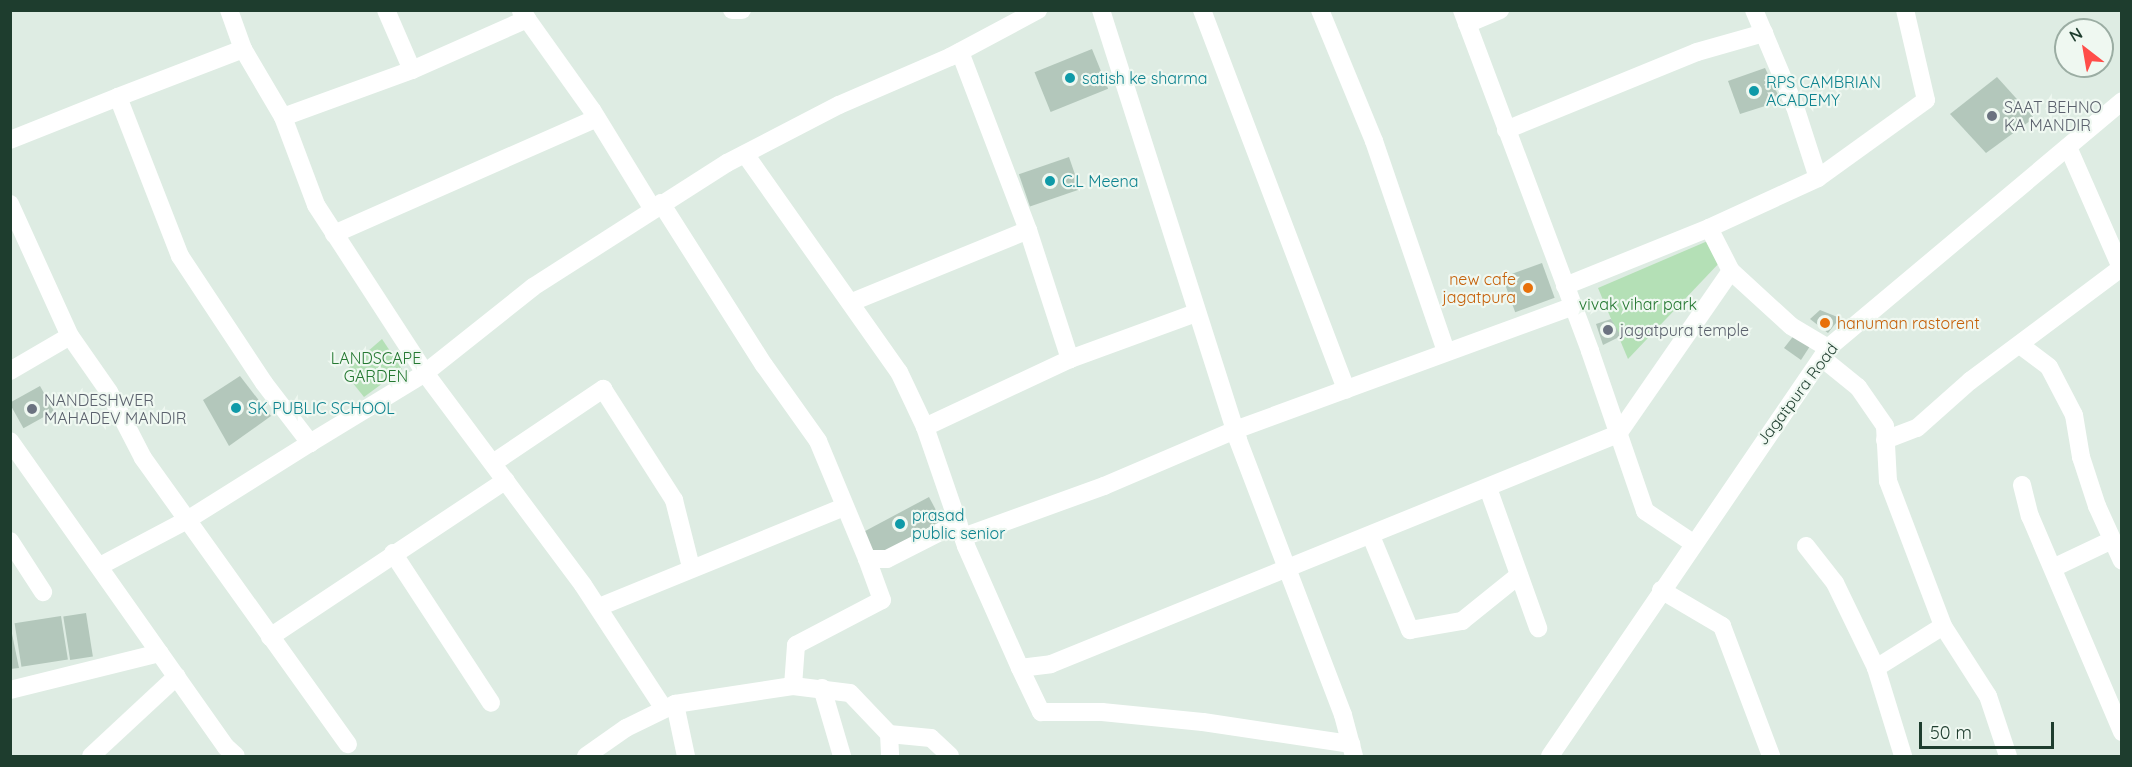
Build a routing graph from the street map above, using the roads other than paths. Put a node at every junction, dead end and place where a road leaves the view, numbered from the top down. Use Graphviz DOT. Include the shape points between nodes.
graph roads {
  1 [pos="229,10"];
  2 [pos="386,10"];
  3 [pos="732,10"];
  4 [pos="742,10"];
  5 [pos="1038,10"];
  6 [pos="1101,10"];
  7 [pos="1202,10"];
  8 [pos="1320,10"];
  9 [pos="1500,10"];
  10 [pos="1754,10"];
  11 [pos="1905,10"];
  12 [pos="524,15"];
  13 [pos="1464,17"];
  14 [pos="1764,33"];
  15 [pos="243,49"];
  16 [pos="960,52"];
  17 [pos="412,70"];
  18 [pos="118,97"];
  19 [pos="2121,101"];
  20 [pos="283,117"];
  21 [pos="597,118"];
  22 [pos="1506,130"];
  23 [pos="10,140"];
  24 [pos="2068,147"];
  25 [pos="745,154"];
  26 [pos="1818,178"];
  27 [pos="10,204"];
  28 [pos="656,206"];
  29 [pos="1709,228"];
  30 [pos="1028,230"];
  31 [pos="334,234"];
  32 [pos="2121,269"];
  33 [pos="1731,271"];
  34 [pos="1565,286"];
  35 [pos="852,302"];
  36 [pos="1573,306"];
  37 [pos="1196,313"];
  38 [pos="70,336"];
  39 [pos="2020,345"];
  40 [pos="1446,351"];
  41 [pos="1825,353"];
  42 [pos="1070,359"];
  43 [pos="10,371"];
  44 [pos="425,373"];
  45 [pos="1346,390"];
  46 [pos="925,427"];
  47 [pos="1234,430"];
  48 [pos="1618,434"];
  49 [pos="1886,440"];
  50 [pos="10,441"];
  51 [pos="310,443"];
  52 [pos="493,463"];
  53 [pos="506,480"];
  54 [pos="2022,484"];
  55 [pos="1488,488"];
  56 [pos="844,507"];
  57 [pos="189,519"];
  58 [pos="960,530"];
  59 [pos="1371,536"];
  60 [pos="2112,540"];
  61 [pos="10,541"];
  62 [pos="1693,543"];
  63 [pos="1806,546"];
  64 [pos="393,553"];
  65 [pos="867,559"];
  66 [pos="2121,561"];
  67 [pos="100,566"];
  68 [pos="691,567"];
  69 [pos="2053,568"];
  70 [pos="1288,571"];
  71 [pos="1519,575"];
  72 [pos="1661,590"];
  73 [pos="43,592"];
  74 [pos="598,607"];
  75 [pos="1943,626"];
  76 [pos="1538,628"];
  77 [pos="270,637"];
  78 [pos="160,653"];
  79 [pos="1020,668"];
  80 [pos="1876,668"];
  81 [pos="177,676"];
  82 [pos="793,686"];
  83 [pos="822,688"];
  84 [pos="10,690"];
  85 [pos="491,703"];
  86 [pos="669,706"];
  87 [pos="2121,732"];
  88 [pos="889,734"];
  89 [pos="348,744"];
  90 [pos="1352,750"];
  91 [pos="91,756"];
  92 [pos="236,756"];
  93 [pos="586,756"];
  94 [pos="686,756"];
  95 [pos="842,756"];
  96 [pos="890,756"];
  97 [pos="950,756"];
  98 [pos="1550,756"];
  99 [pos="1771,756"];
  100 [pos="1903,756"];
  101 [pos="2008,756"];
  1 -- 15 [label="street"];
  2 -- 17 [label="street"];
  3 -- 4 [label="street"];
  5 -- 16 [label="street"];
  6 -- 37 [label="street"];
  7 -- 45 [label="street"];
  8 -- 40 [label="street" via="1374,141"];
  9 -- 13 [label="street"];
  10 -- 14 [label="street"];
  11 -- 26 [label="street" via="1926,100"];
  12 -- 17 [label="street"];
  12 -- 21 [label="street"];
  13 -- 22 [label="street"];
  14 -- 22 [label="street" via="1697,52"];
  14 -- 26 [label="street" via="1796,107"];
  15 -- 18 [label="street"];
  15 -- 20 [label="street"];
  16 -- 25 [label="street" via="839,105"];
  16 -- 30 [label="street"];
  17 -- 20 [label="street"];
  18 -- 23 [label="street"];
  18 -- 51 [label="street" via="180,256"];
  19 -- 24 [label="street, Jagatpura Road"];
  20 -- 31 [label="street" via="316,205"];
  21 -- 28 [label="street"];
  21 -- 31 [label="street"];
  22 -- 34 [label="street"];
  24 -- 32 [label="street"];
  24 -- 41 [label="street, Jagatpura Road"];
  25 -- 28 [label="street"];
  25 -- 35 [label="street"];
  26 -- 29 [label="street"];
  27 -- 38 [label="street"];
  28 -- 44 [label="street" via="533,287"];
  28 -- 56 [label="street" via="818,441"];
  29 -- 33 [label="street"];
  29 -- 34 [label="street"];
  30 -- 35 [label="street"];
  30 -- 42 [label="street"];
  31 -- 44 [label="street"];
  32 -- 39 [label="street"];
  33 -- 41 [label="street"];
  33 -- 48 [label="street"];
  34 -- 36 [label="street"];
  35 -- 46 [label="street" via="899,372"];
  36 -- 40 [label="street"];
  36 -- 48 [label="street"];
  37 -- 42 [label="street"];
  37 -- 47 [label="street"];
  38 -- 43 [label="street"];
  38 -- 57 [label="street" via="109,392 143,458"];
  39 -- 49 [label="street" via="1970,381 1917,428"];
  39 -- 60 [label="street" via="2049,367 2074,415 2081,457"];
  40 -- 45 [label="street"];
  41 -- 49 [label="street" via="1858,387 1884,426"];
  41 -- 62 [label="street, Jagatpura Road"];
  42 -- 46 [label="street"];
  44 -- 51 [label="street"];
  44 -- 52 [label="street"];
  45 -- 47 [label="street"];
  46 -- 58 [label="street"];
  47 -- 58 [label="street" via="1104,486"];
  47 -- 70 [label="street"];
  48 -- 55 [label="street"];
  48 -- 62 [label="street" via="1645,511"];
  49 -- 75 [label="street" via="1888,481"];
  50 -- 67 [label="street"];
  51 -- 57 [label="street"];
  52 -- 53 [label="street"];
  52 -- 68 [label="street" via="603,389 675,500"];
  53 -- 64 [label="street"];
  53 -- 74 [label="street"];
  54 -- 69 [label="street"];
  55 -- 59 [label="street"];
  55 -- 71 [label="street"];
  56 -- 65 [label="street"];
  56 -- 68 [label="street"];
  57 -- 67 [label="street"];
  57 -- 77 [label="street"];
  58 -- 65 [label="street" via="887,559"];
  58 -- 79 [label="street"];
  59 -- 70 [label="street"];
  59 -- 71 [label="street" via="1410,630 1462,621"];
  60 -- 66 [label="street"];
  60 -- 69 [label="street"];
  61 -- 73 [label="street"];
  62 -- 72 [label="street, Jagatpura Road"];
  63 -- 80 [label="street" via="1835,583"];
  64 -- 77 [label="street"];
  64 -- 85 [label="street"];
  65 -- 82 [label="street" via="882,600 796,645"];
  67 -- 78 [label="street"];
  68 -- 74 [label="street"];
  69 -- 87 [label="street"];
  70 -- 79 [label="street" via="1051,664"];
  70 -- 90 [label="street"];
  71 -- 76 [label="street"];
  72 -- 98 [label="street, Jagatpura Road"];
  72 -- 99 [label="street" via="1722,626"];
  74 -- 86 [label="street"];
  75 -- 80 [label="street"];
  75 -- 101 [label="street" via="1988,696"];
  77 -- 89 [label="street"];
  78 -- 81 [label="street"];
  78 -- 84 [label="street"];
  79 -- 90 [label="street" via="1041,712 1102,712 1181,720"];
  80 -- 100 [label="street"];
  81 -- 91 [label="street"];
  81 -- 92 [label="street"];
  82 -- 83 [label="street"];
  82 -- 86 [label="street"];
  83 -- 88 [label="street" via="850,693"];
  83 -- 95 [label="street"];
  86 -- 93 [label="street" via="626,728"];
  86 -- 94 [label="street"];
  88 -- 96 [label="street"];
  88 -- 97 [label="street" via="931,738"];
}
